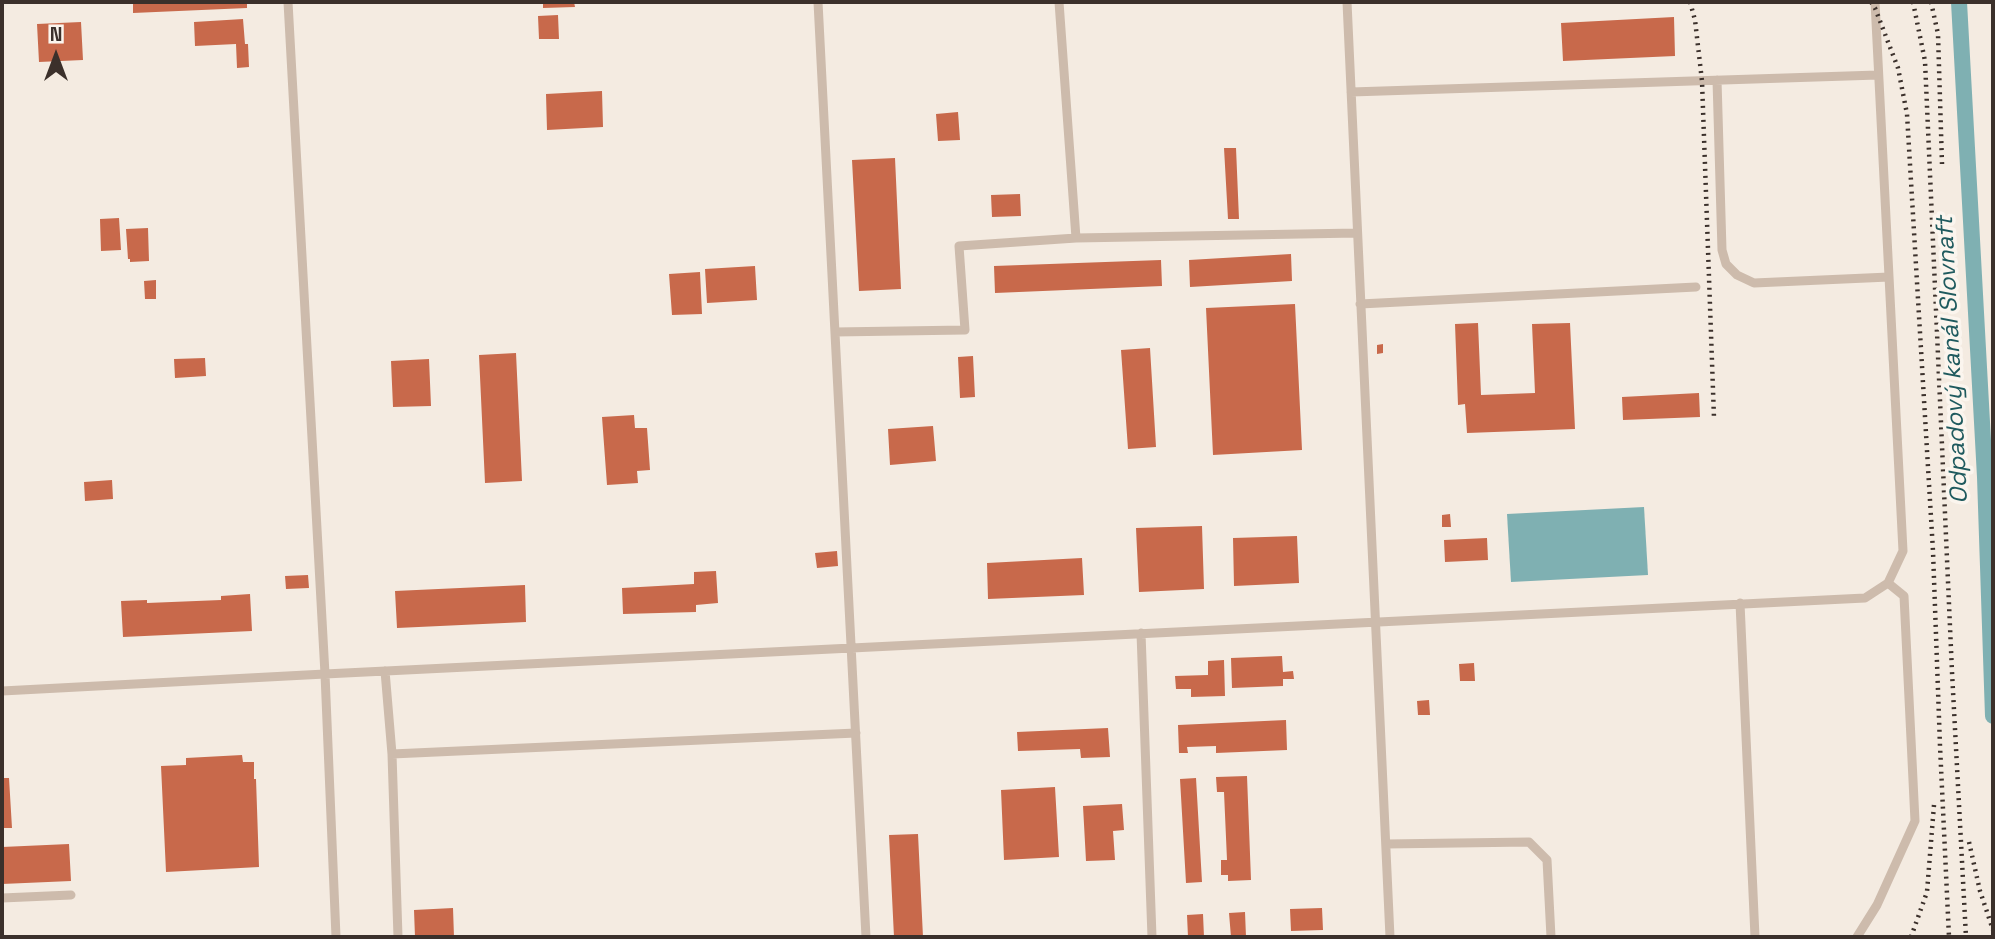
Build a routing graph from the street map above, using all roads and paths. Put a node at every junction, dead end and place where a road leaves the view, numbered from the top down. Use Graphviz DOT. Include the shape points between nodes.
graph roads {
  1 [pos="288,2"];
  2 [pos="818,2"];
  3 [pos="1059,2"];
  4 [pos="1347,2"];
  5 [pos="1875,2"];
  6 [pos="1878,75"];
  7 [pos="1717,80"];
  8 [pos="1351,92"];
  9 [pos="1357,233"];
  10 [pos="1076,238"];
  11 [pos="1889,277"];
  12 [pos="1696,287"];
  13 [pos="1360,304"];
  14 [pos="835,332"];
  15 [pos="1888,583"];
  16 [pos="1740,603"];
  17 [pos="1374,621"];
  18 [pos="1141,633"];
  19 [pos="852,648"];
  20 [pos="386,671"];
  21 [pos="325,674"];
  22 [pos="2,691"];
  23 [pos="856,733"];
  24 [pos="392,754"];
  25 [pos="1386,844"];
  26 [pos="71,895"];
  27 [pos="2,898"];
  28 [pos="336,937"];
  29 [pos="398,937"];
  30 [pos="866,937"];
  31 [pos="1152,937"];
  32 [pos="1390,937"];
  33 [pos="1551,937"];
  34 [pos="1755,937"];
  35 [pos="1857,937"];
  1 -- 21 [label="lane"];
  2 -- 14 [label="lane"];
  3 -- 10 [label="lane"];
  4 -- 8 [label="lane"];
  5 -- 6 [label="lane"];
  6 -- 7 [label="lane"];
  6 -- 11 [label="lane"];
  7 -- 8 [label="lane"];
  7 -- 11 [label="lane" via="1726,264 1754,283"];
  8 -- 9 [label="lane"];
  9 -- 10 [label="lane"];
  9 -- 13 [label="lane"];
  10 -- 14 [label="lane" via="959,246 965,330"];
  11 -- 15 [label="lane" via="1903,551"];
  12 -- 13 [label="lane"];
  13 -- 17 [label="lane"];
  14 -- 19 [label="lane"];
  15 -- 16 [label="lane" via="1865,597"];
  15 -- 35 [label="lane" via="1904,596 1915,821 1877,905"];
  16 -- 17 [label="lane"];
  16 -- 34 [label="lane"];
  17 -- 18 [label="lane"];
  17 -- 25 [label="lane"];
  18 -- 19 [label="lane"];
  18 -- 31 [label="lane"];
  19 -- 20 [label="lane"];
  19 -- 23 [label="lane"];
  20 -- 21 [label="lane"];
  20 -- 24 [label="lane"];
  21 -- 22 [label="lane"];
  21 -- 28 [label="lane"];
  23 -- 24 [label="lane"];
  23 -- 30 [label="lane"];
  24 -- 29 [label="lane"];
  25 -- 32 [label="lane"];
  25 -- 33 [label="lane" via="1529,842 1547,860"];
  26 -- 27 [label="lane"];
}
